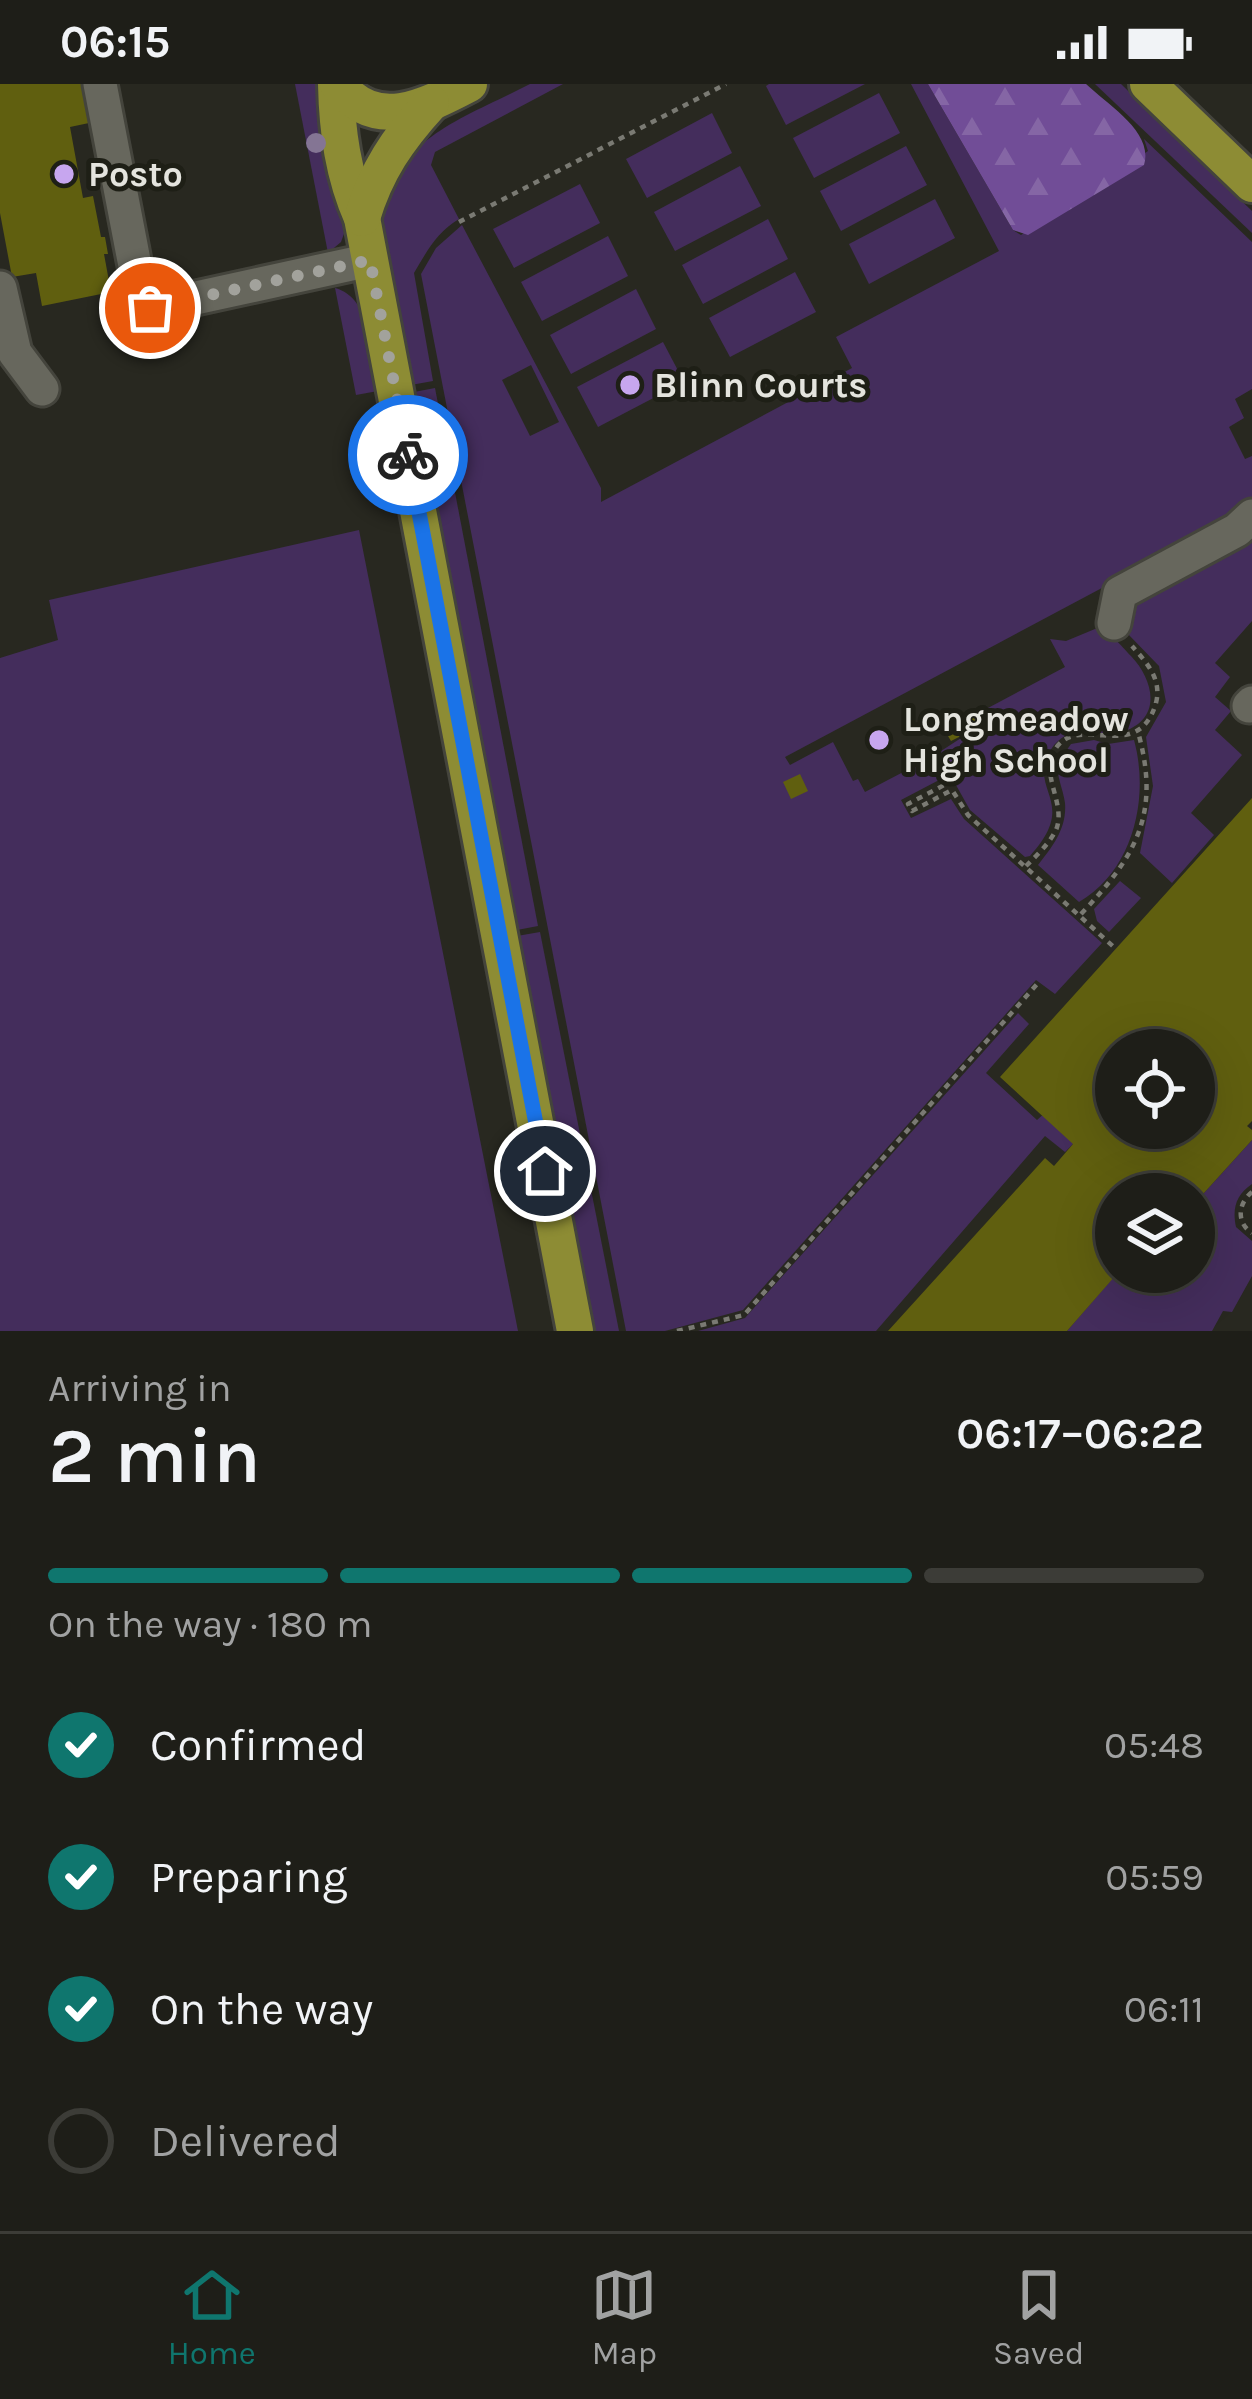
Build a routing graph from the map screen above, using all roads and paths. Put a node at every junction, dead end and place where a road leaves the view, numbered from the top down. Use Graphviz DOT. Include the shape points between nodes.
graph roads {
  1 [pos="100,84"];
  2 [pos="337,84"];
  3 [pos="469,84"];
  4 [pos="726,84"];
  5 [pos="1148,84"];
  6 [pos="431,103"];
  7 [pos="1252,184"];
  8 [pos="362,218"];
  9 [pos="459,222"];
  10 [pos="370,260"];
  11 [pos="0,288"];
  12 [pos="42,389"];
  13 [pos="1252,516"];
  14 [pos="1114,623"];
  15 [pos="985,726"];
  16 [pos="1137,730"];
  17 [pos="967,733"];
  18 [pos="933,756"];
  19 [pos="1026,866"];
  20 [pos="1081,914"];
  21 [pos="1116,949"];
  22 [pos="1038,983"];
  23 [pos="1252,1192"];
  24 [pos="1252,1233"];
  25 [pos="575,1331"];
  26 [pos="677,1331"];
  1 -- 10 [label="lane" via="150,308"];
  2 -- 6 [label="main road" via="377,112"];
  2 -- 8 [label="main road" via="341,148"];
  3 -- 6 [label="main road"];
  4 -- 9 [label="path"];
  5 -- 7 [label="main road"];
  6 -- 8 [label="main road" via="383,163"];
  8 -- 10 [label="main road"];
  10 -- 25 [label="main road"];
  11 -- 12 [label="lane" via="15,353"];
  13 -- 14 [label="lane" via="1120,593"];
  14 -- 16 [label="path" via="1154,674 1158,695"];
  15 -- 17 [label="path"];
  16 -- 19 [label="path" via="1071,736 1057,747 1049,765 1058,827"];
  16 -- 20 [label="path" via="1147,764 1145,815 1129,859"];
  18 -- 19 [label="path" via="948,783 908,804 912,811 952,790"];
  19 -- 20 [label="path"];
  20 -- 21 [label="path"];
  22 -- 26 [label="path" via="744,1315"];
  23 -- 24 [label="path" via="1241,1220"];
}
